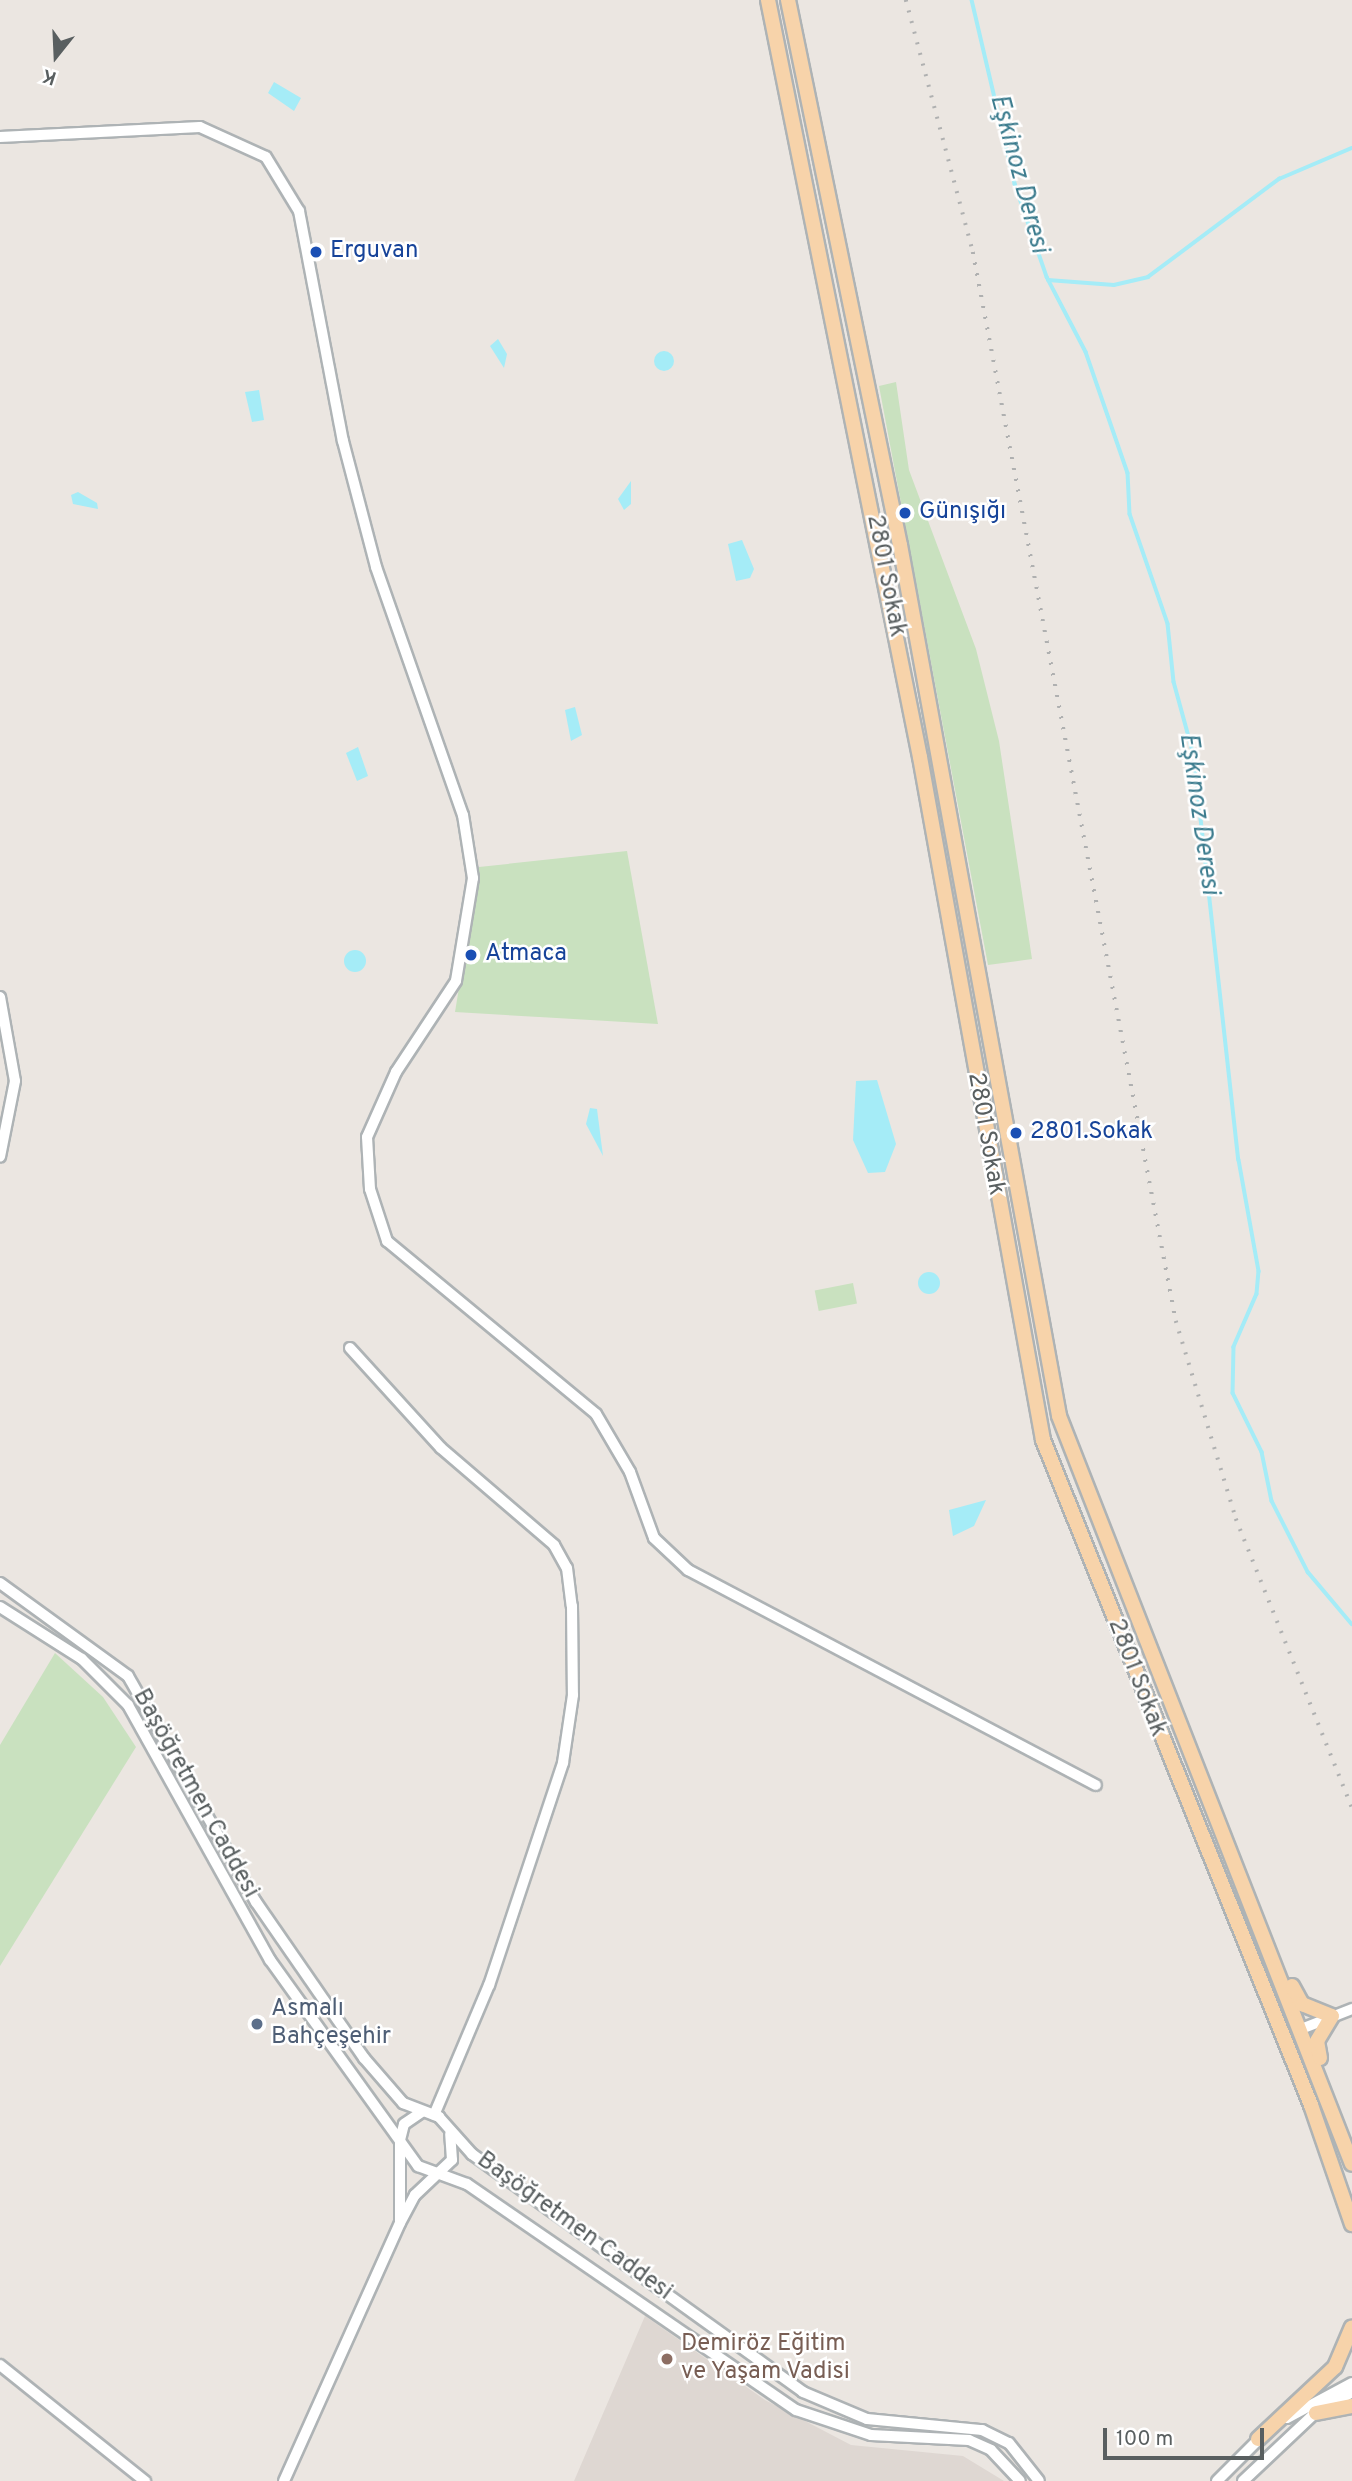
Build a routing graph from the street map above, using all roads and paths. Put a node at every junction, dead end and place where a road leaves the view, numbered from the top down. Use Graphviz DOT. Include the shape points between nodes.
graph roads {
  1 [pos="768,0"];
  2 [pos="788,0"];
  3 [pos="0,137"];
  4 [pos="0,997"];
  5 [pos="0,1157"];
  6 [pos="350,1348"];
  7 [pos="0,1583"];
  8 [pos="14,1592"];
  9 [pos="2,1608"];
  10 [pos="1096,1785"];
  11 [pos="1262,1932"];
  12 [pos="1351,2009"];
  13 [pos="1332,2016"];
  14 [pos="1301,2029"];
  15 [pos="1283,2037"];
  16 [pos="422,2112"];
  17 [pos="434,2115"];
  18 [pos="446,2123"];
  19 [pos="400,2140"];
  20 [pos="1347,2150"];
  21 [pos="1352,2164"];
  22 [pos="438,2172"];
  23 [pos="400,2224"];
  24 [pos="1352,2224"];
  25 [pos="1352,2327"];
  26 [pos="0,2365"];
  27 [pos="1352,2383"];
  28 [pos="1352,2392"];
  29 [pos="1352,2406"];
  30 [pos="1316,2413"];
  31 [pos="1258,2439"];
  32 [pos="145,2481"];
  33 [pos="284,2481"];
  34 [pos="1020,2481"];
  35 [pos="1039,2481"];
  36 [pos="1217,2481"];
  37 [pos="1244,2481"];
  1 -- 15 [label="main road, 2801 Sokak" via="920,757 1042,1440"];
  2 -- 11 [label="main road, 2801 Sokak" via="900,545 1053,1392"];
  3 -- 10 [label="street" via="200,127 266,157 299,212 346,454 376,567 463,815 473,878 456,981 396,1072 367,1137 370,1189 387,1241 596,1415 630,1472 654,1538 688,1570"];
  4 -- 5 [label="street" via="15,1081"];
  6 -- 17 [label="street" via="441,1448 554,1545 567,1568 572,1605 573,1695 563,1763 489,1985"];
  7 -- 8 [label="street, Başöğretmen Caddesi"];
  8 -- 9 [label="street"];
  8 -- 16 [label="street, Başöğretmen Caddesi" via="128,1676 256,1902 386,2088"];
  9 -- 19 [label="street, Başöğretmen Caddesi" via="90,1665 128,1705 270,1960"];
  11 -- 13 [label="main road" via="1302,2004"];
  11 -- 14 [label="main road, 2801 Sokak"];
  12 -- 13 [label="street"];
  13 -- 14 [label="street"];
  13 -- 20 [label="main road" via="1316,2047"];
  14 -- 15 [label="main road"];
  14 -- 20 [label="main road, 2801 Sokak"];
  15 -- 24 [label="main road, 2801 Sokak"];
  16 -- 17 [label="street, Başöğretmen Caddesi"];
  16 -- 19 [label="street" via="404,2123"];
  17 -- 18 [label="street, Başöğretmen Caddesi"];
  18 -- 22 [label="street" via="455,2146 452,2160"];
  18 -- 35 [label="street, Başöğretmen Caddesi" via="472,2154 803,2392 867,2419 982,2430 1009,2443"];
  19 -- 22 [label="street, Başöğretmen Caddesi" via="418,2166"];
  19 -- 23 [label="street"];
  20 -- 21 [label="main road"];
  22 -- 23 [label="street"];
  22 -- 34 [label="street, Başöğretmen Caddesi" via="467,2184 796,2410 871,2435 969,2440 991,2450"];
  23 -- 33 [label="street"];
  25 -- 31 [label="main road" via="1335,2367"];
  26 -- 32 [label="street"];
  27 -- 31 [label="street"];
  28 -- 30 [label="street"];
  29 -- 30 [label="main road"];
  30 -- 37 [label="street"];
  31 -- 36 [label="street"];
}
